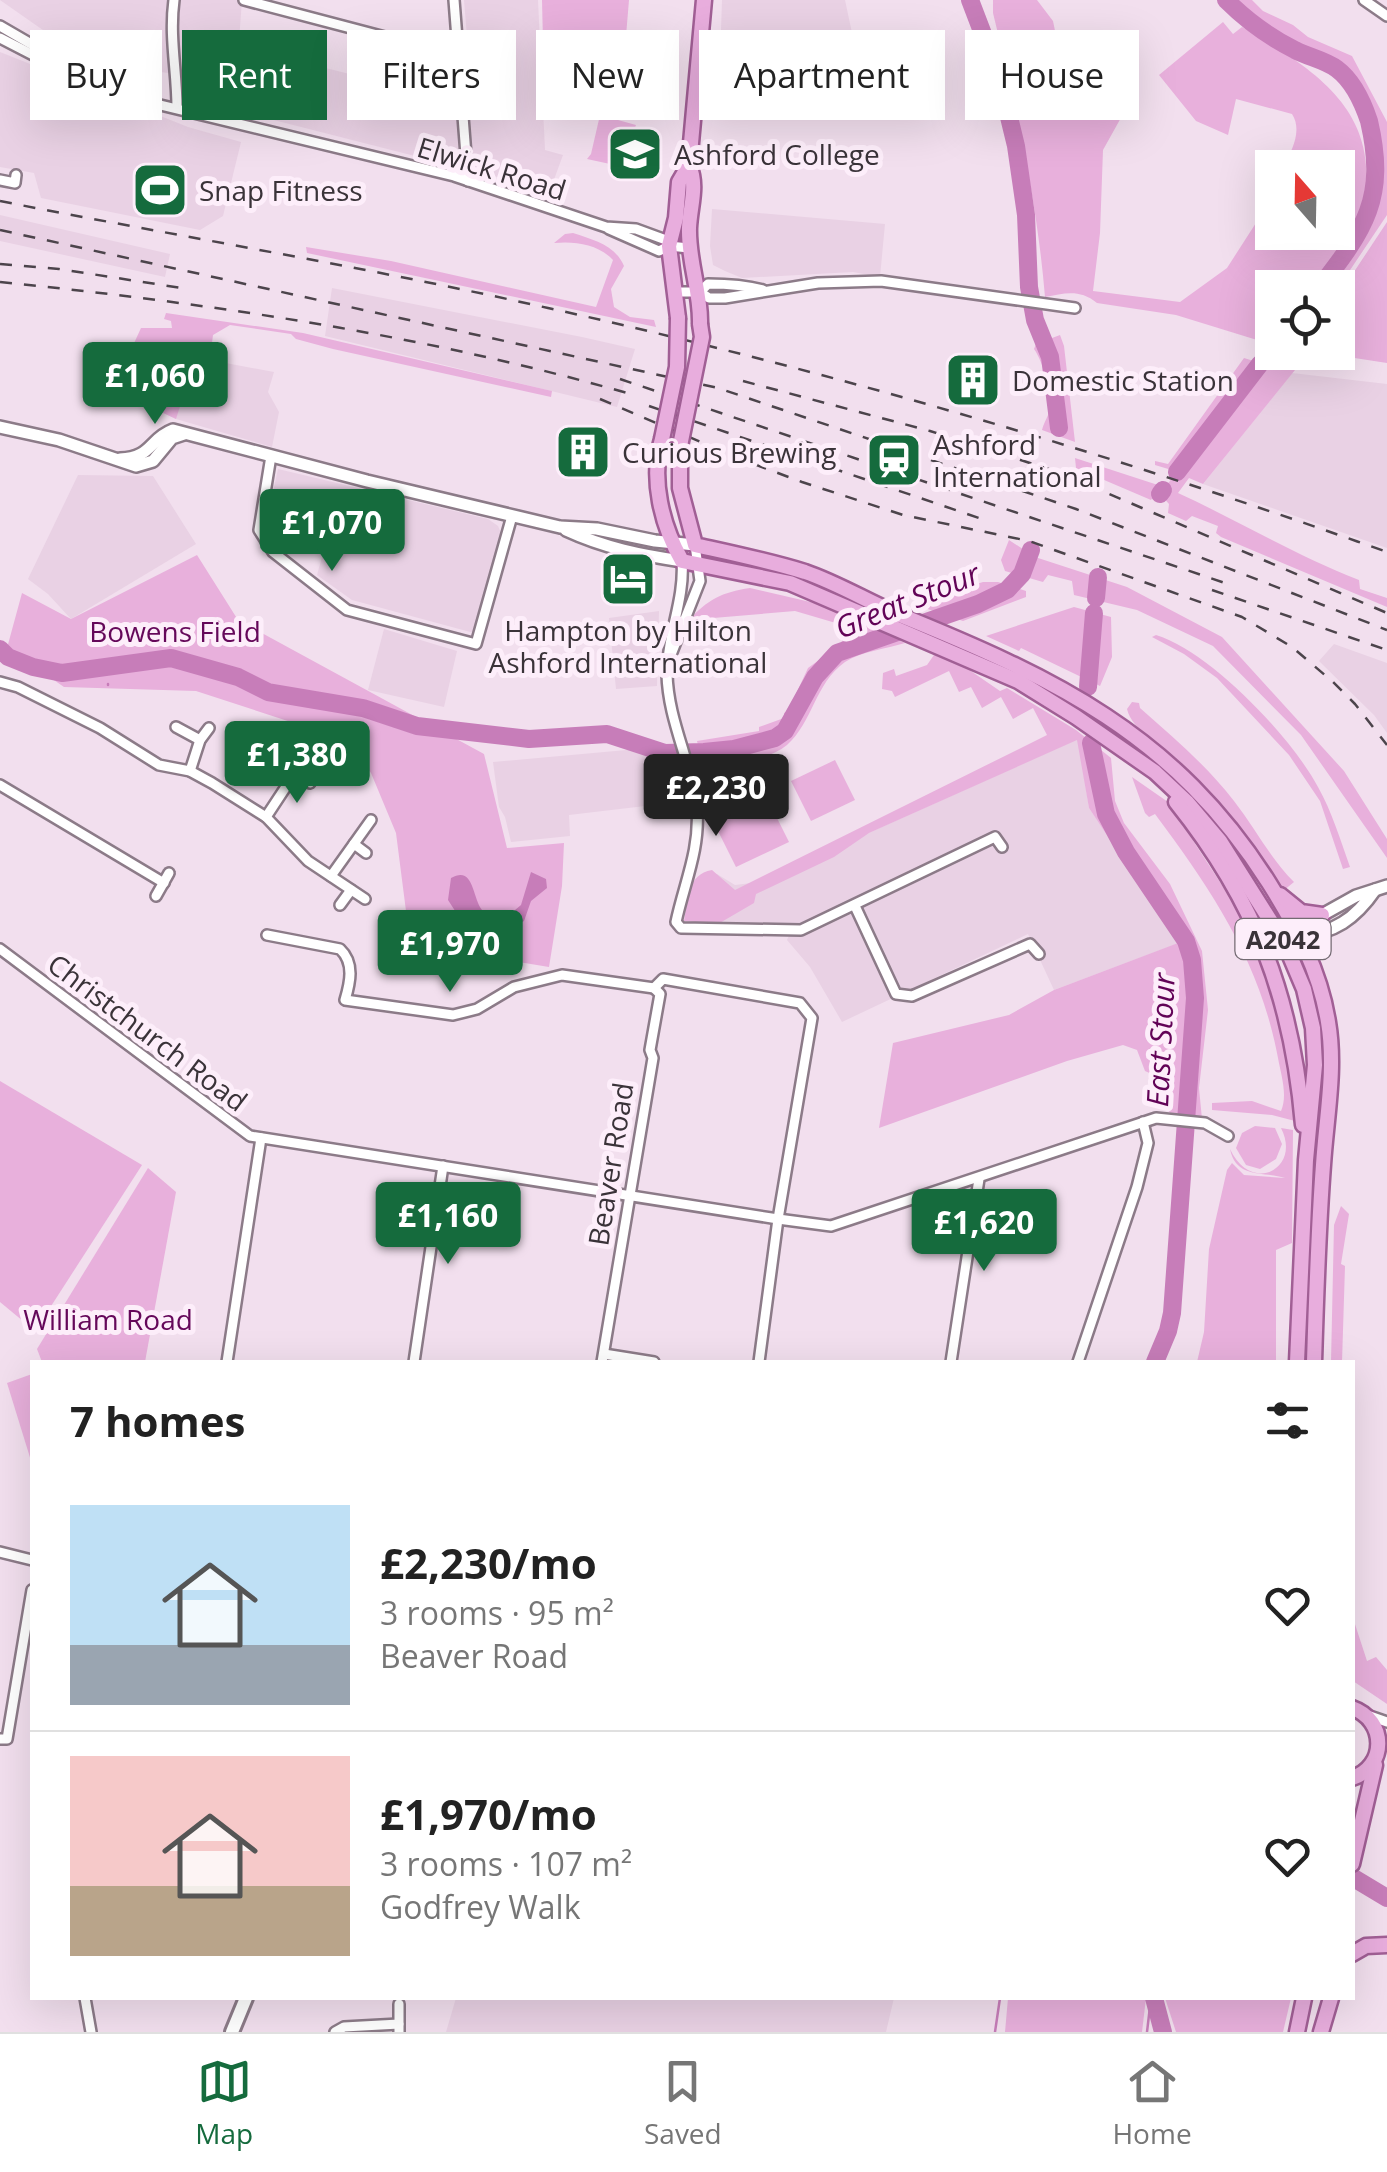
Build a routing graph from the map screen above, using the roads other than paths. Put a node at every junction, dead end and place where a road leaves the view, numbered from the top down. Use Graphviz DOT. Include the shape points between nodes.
graph roads {
  1 [pos="174,0"];
  2 [pos="244,0"];
  3 [pos="454,0"];
  4 [pos="704,0"];
  5 [pos="1364,0"];
  6 [pos="1387,16"];
  7 [pos="0,26"];
  8 [pos="358,30"];
  9 [pos="457,30"];
  10 [pos="0,38"];
  11 [pos="30,44"];
  12 [pos="30,53"];
  13 [pos="162,105"];
  14 [pos="178,108"];
  15 [pos="464,120"];
  16 [pos="689,165"];
  17 [pos="16,175"];
  18 [pos="0,180"];
  19 [pos="468,180"];
  20 [pos="669,246"];
  21 [pos="689,248"];
  22 [pos="674,292"];
  23 [pos="700,292"];
  24 [pos="1075,308"];
  25 [pos="0,428"];
  26 [pos="270,456"];
  27 [pos="512,516"];
  28 [pos="560,527"];
  29 [pos="670,543"];
  30 [pos="695,545"];
  31 [pos="690,562"];
  32 [pos="668,674"];
  33 [pos="1022,675"];
  34 [pos="0,682"];
  35 [pos="176,727"];
  36 [pos="209,728"];
  37 [pos="200,740"];
  38 [pos="1136,759"];
  39 [pos="282,765"];
  40 [pos="190,771"];
  41 [pos="294,773"];
  42 [pos="310,784"];
  43 [pos="0,785"];
  44 [pos="266,818"];
  45 [pos="370,820"];
  46 [pos="354,844"];
  47 [pos="1002,846"];
  48 [pos="366,853"];
  49 [pos="169,873"];
  50 [pos="331,876"];
  51 [pos="164,883"];
  52 [pos="1272,888"];
  53 [pos="1381,888"];
  54 [pos="351,890"];
  55 [pos="156,896"];
  56 [pos="365,899"];
  57 [pos="340,906"];
  58 [pos="855,906"];
  59 [pos="1322,915"];
  60 [pos="268,935"];
  61 [pos="1300,936"];
  62 [pos="1285,944"];
  63 [pos="0,949"];
  64 [pos="1039,954"];
  65 [pos="654,988"];
  66 [pos="1143,1122"];
  67 [pos="1228,1136"];
  68 [pos="260,1138"];
  69 [pos="1306,1160"];
  70 [pos="443,1166"];
  71 [pos="979,1179"];
  72 [pos="631,1194"];
  73 [pos="778,1219"];
  74 [pos="603,1358"];
  75 [pos="227,1360"];
  76 [pos="414,1360"];
  77 [pos="628,1360"];
  78 [pos="759,1360"];
  79 [pos="952,1360"];
  80 [pos="1079,1360"];
  81 [pos="1297,1360"];
  82 [pos="1314,1360"];
  83 [pos="0,1552"];
  84 [pos="30,1560"];
  85 [pos="30,1602"];
  86 [pos="1355,1709"];
  87 [pos="1370,1716"];
  88 [pos="1387,1722"];
  89 [pos="0,1739"];
  90 [pos="1380,1759"];
  91 [pos="1355,1777"];
  92 [pos="1355,1853"];
  93 [pos="1386,1945"];
  94 [pos="1355,1952"];
  95 [pos="85,2000"];
  96 [pos="245,2000"];
  97 [pos="1304,2000"];
  98 [pos="1328,2000"];
  99 [pos="400,2004"];
  100 [pos="399,2028"];
  101 [pos="91,2032"];
  102 [pos="232,2032"];
  103 [pos="335,2032"];
  104 [pos="1297,2032"];
  105 [pos="1321,2032"];
  1 -- 14 [label="street"];
  2 -- 8 [label="street"];
  3 -- 9 [label="street"];
  4 -- 16 [label="main road"];
  5 -- 6 [label="street"];
  7 -- 11 [label="street, Elwick Road"];
  10 -- 12 [label="street, Elwick Road"];
  13 -- 14 [label="street, Elwick Road"];
  14 -- 19 [label="street, Elwick Road"];
  15 -- 19 [label="street"];
  16 -- 20 [label="main road" via="679,182"];
  16 -- 21 [label="main road" via="695,180"];
  17 -- 18 [label="street" via="14,183"];
  19 -- 20 [label="street, Elwick Road"];
  20 -- 21 [label="street, Elwick Road"];
  20 -- 22 [label="main road"];
  21 -- 23 [label="main road"];
  22 -- 23 [label="street"];
  22 -- 29 [label="main road, bridge" via="676,367 656,458"];
  23 -- 24 [label="street" via="708,284 764,290 881,281"];
  23 -- 30 [label="main road, bridge" via="702,337 680,446 680,488"];
  25 -- 26 [label="street" via="120,458 148,452 167,431"];
  26 -- 27 [label="street"];
  26 -- 27 [label="street" via="259,530 273,552 347,610 476,644"];
  27 -- 28 [label="street"];
  28 -- 29 [label="street"];
  28 -- 31 [label="street" via="630,554"];
  29 -- 30 [label="street"];
  29 -- 31 [label="main road"];
  30 -- 31 [label="street"];
  30 -- 33 [label="main road, A2042" via="805,572 971,643"];
  31 -- 32 [label="street"];
  31 -- 32 [label="street" via="700,581"];
  31 -- 33 [label="main road, A2042" via="790,584"];
  32 -- 58 [label="street" via="696,801 696,852 678,925 793,932"];
  33 -- 38 [label="main road, A2042"];
  33 -- 52 [label="main road, A2042" via="1083,701 1169,762 1206,798"];
  34 -- 40 [label="street" via="100,728 159,765"];
  35 -- 37 [label="street"];
  36 -- 37 [label="street"];
  37 -- 40 [label="street"];
  38 -- 62 [label="main road, A2042" via="1220,841"];
  38 -- 69 [label="main road" via="1202,838 1268,956 1294,1046"];
  39 -- 41 [label="street"];
  40 -- 44 [label="street"];
  41 -- 42 [label="street"];
  41 -- 44 [label="street"];
  43 -- 51 [label="street"];
  44 -- 50 [label="street" via="292,848"];
  45 -- 46 [label="street"];
  46 -- 48 [label="street"];
  46 -- 50 [label="street"];
  47 -- 58 [label="street" via="996,837"];
  49 -- 51 [label="street"];
  50 -- 54 [label="street"];
  51 -- 55 [label="street"];
  52 -- 59 [label="main road, A2042" via="1301,912"];
  52 -- 61 [label="main road, A2042"];
  53 -- 59 [label="street"];
  53 -- 61 [label="street" via="1326,934"];
  54 -- 56 [label="street"];
  54 -- 57 [label="street"];
  58 -- 64 [label="street" via="896,994 912,996 1030,944"];
  59 -- 61 [label="street"];
  60 -- 65 [label="street" via="340,950 350,968 345,1000 438,1013 466,1014 514,987 562,975"];
  61 -- 62 [label="street"];
  61 -- 82 [label="main road, A2042" via="1321,990 1331,1046"];
  62 -- 69 [label="main road, A2042" via="1304,989 1315,1044"];
  63 -- 68 [label="street, Christchurch Road"];
  65 -- 72 [label="street, Beaver Road" via="660,994"];
  65 -- 73 [label="street" via="663,980 800,1003 812,1018"];
  66 -- 67 [label="street, Christchurch Road" via="1205,1123"];
  66 -- 71 [label="street, Christchurch Road"];
  66 -- 80 [label="street" via="1148,1143 1140,1177"];
  68 -- 70 [label="street, Christchurch Road"];
  68 -- 75 [label="street"];
  69 -- 81 [label="main road, A2042"];
  70 -- 72 [label="street, Christchurch Road"];
  70 -- 76 [label="street"];
  71 -- 73 [label="street, Christchurch Road" via="831,1226"];
  71 -- 79 [label="street"];
  72 -- 73 [label="street, Christchurch Road"];
  72 -- 74 [label="street, Beaver Road"];
  73 -- 78 [label="street"];
  74 -- 77 [label="street"];
  83 -- 84 [label="street"];
  85 -- 89 [label="street" via="7,1739"];
  86 -- 87 [label="main road"];
  87 -- 88 [label="street"];
  87 -- 90 [label="main road" via="1381,1736"];
  90 -- 91 [label="main road"];
  90 -- 92 [label="main road"];
  93 -- 94 [label="main road"];
  95 -- 101 [label="street"];
  96 -- 102 [label="main road"];
  97 -- 104 [label="main road"];
  98 -- 105 [label="main road"];
  99 -- 100 [label="street"];
  100 -- 103 [label="street"];
}
